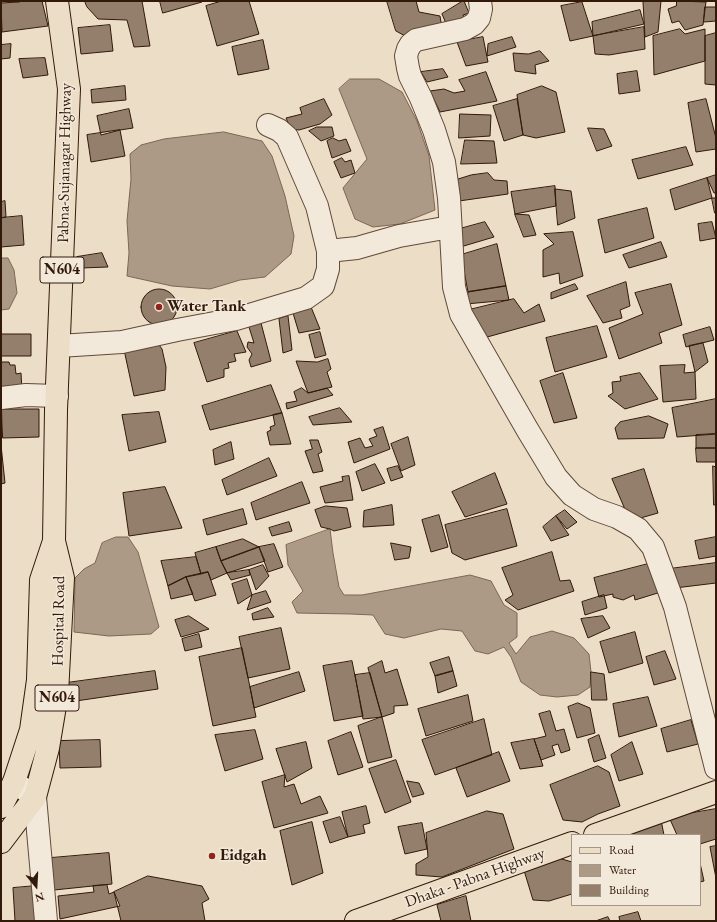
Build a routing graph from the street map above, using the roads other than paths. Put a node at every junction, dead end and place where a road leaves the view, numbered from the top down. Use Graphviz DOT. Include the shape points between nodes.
graph roads {
  1 [pos="57,1"];
  2 [pos="480,1"];
  3 [pos="268,126"];
  4 [pos="450,227"];
  5 [pos="328,251"];
  6 [pos="59,346"];
  7 [pos="57,396"];
  8 [pos="1,398"];
  9 [pos="54,541"];
  10 [pos="716,768"];
  11 [pos="14,782"];
  12 [pos="716,792"];
  13 [pos="35,797"];
  14 [pos="1,807"];
  15 [pos="598,834"];
  16 [pos="1,842"];
  17 [pos="571,843"];
  18 [pos="46,921"];
  19 [pos="356,921"];
  1 -- 6 [label="main road, Pabna-Sujanagar Highway / N604" via="69,89"];
  2 -- 4 [label="street" via="479,18 474,24 465,29 416,40 411,44 406,56 410,76 434,130 444,162"];
  3 -- 5 [label="street" via="279,130 287,137 317,206"];
  4 -- 5 [label="street" via="399,236 358,248"];
  4 -- 10 [label="street" via="454,287 461,314 556,477 572,495 594,509 638,529 653,547 675,607"];
  5 -- 6 [label="street" via="328,270 323,286 306,298 236,319 122,342"];
  6 -- 7 [label="main road, Pabna-Sujanagar Highway / N604"];
  7 -- 8 [label="street" via="26,395"];
  7 -- 9 [label="main road, Pabna-Sujanagar Highway / N604"];
  9 -- 11 [label="main road, Hospital Road / N604" via="40,580 38,680 31,730"];
  9 -- 13 [label="main road, Hospital Road / N604" via="63,578 58,694 48,748"];
  11 -- 13 [label="street"];
  11 -- 14 [label="main road, Hospital Road / N604"];
  12 -- 15 [label="main road"];
  13 -- 16 [label="main road, Hospital Road / N604"];
  13 -- 18 [label="street"];
  17 -- 19 [label="main road, Dhaka - Pabna Highway"];
}
